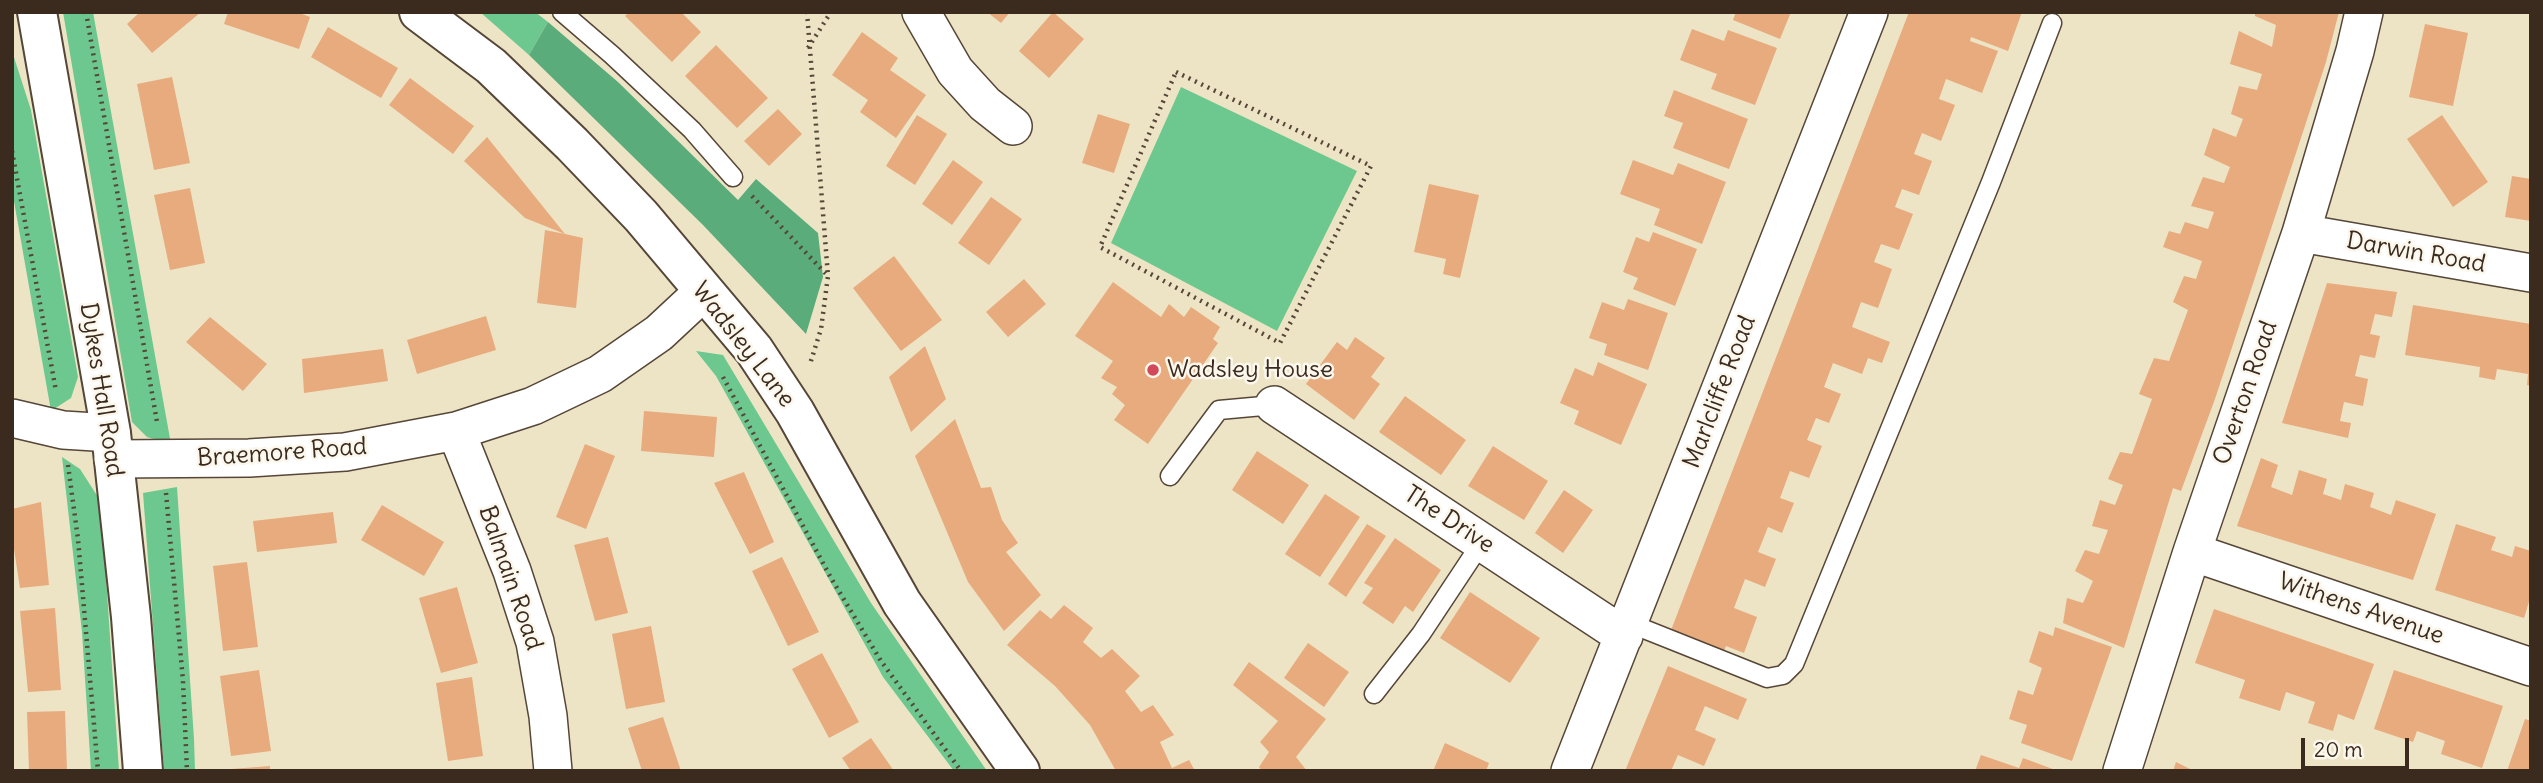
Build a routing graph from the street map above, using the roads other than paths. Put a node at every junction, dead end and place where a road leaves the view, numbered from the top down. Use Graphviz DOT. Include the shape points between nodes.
graph roads {
  1 [pos="37,12"];
  2 [pos="419,12"];
  3 [pos="562,12"];
  4 [pos="921,12"];
  5 [pos="1869,12"];
  6 [pos="2364,12"];
  7 [pos="2052,23"];
  8 [pos="1013,126"];
  9 [pos="733,177"];
  10 [pos="2301,233"];
  11 [pos="2531,273"];
  12 [pos="704,292"];
  13 [pos="1274,405"];
  14 [pos="12,418"];
  15 [pos="456,431"];
  16 [pos="112,446"];
  17 [pos="1170,476"];
  18 [pos="1482,542"];
  19 [pos="2192,552"];
  20 [pos="1626,629"];
  21 [pos="2531,667"];
  22 [pos="1374,694"];
  23 [pos="144,771"];
  24 [pos="553,771"];
  25 [pos="1020,771"];
  26 [pos="1570,771"];
  27 [pos="2122,771"];
  1 -- 16 [label="street, Dykes Hall Road"];
  2 -- 12 [label="street, Wadsley Lane" via="491,66 572,144 641,216"];
  3 -- 9 [label="lane" via="692,130"];
  4 -- 8 [label="street" via="955,71"];
  5 -- 20 [label="street, Marlcliffe Road"];
  6 -- 10 [label="street, Overton Road"];
  7 -- 20 [label="lane" via="1794,664 1783,675 1767,678"];
  10 -- 11 [label="street, Darwin Road"];
  10 -- 19 [label="street, Overton Road"];
  12 -- 15 [label="street, Braemore Road" via="659,333 600,374 533,406"];
  12 -- 25 [label="street, Wadsley Lane" via="754,350 795,412 902,603"];
  13 -- 17 [label="lane" via="1219,410"];
  13 -- 18 [label="street, The Drive"];
  14 -- 16 [label="street, Braemore Road"];
  15 -- 16 [label="street, Braemore Road" via="345,452 249,458 163,459"];
  15 -- 24 [label="street, Balmain Road" via="535,642"];
  16 -- 23 [label="street, Dykes Hall Road"];
  18 -- 20 [label="street, The Drive"];
  18 -- 22 [label="lane" via="1421,634"];
  19 -- 21 [label="street, Withens Avenue"];
  19 -- 27 [label="street, Overton Road"];
  20 -- 26 [label="street, Marlcliffe Road"];
}
